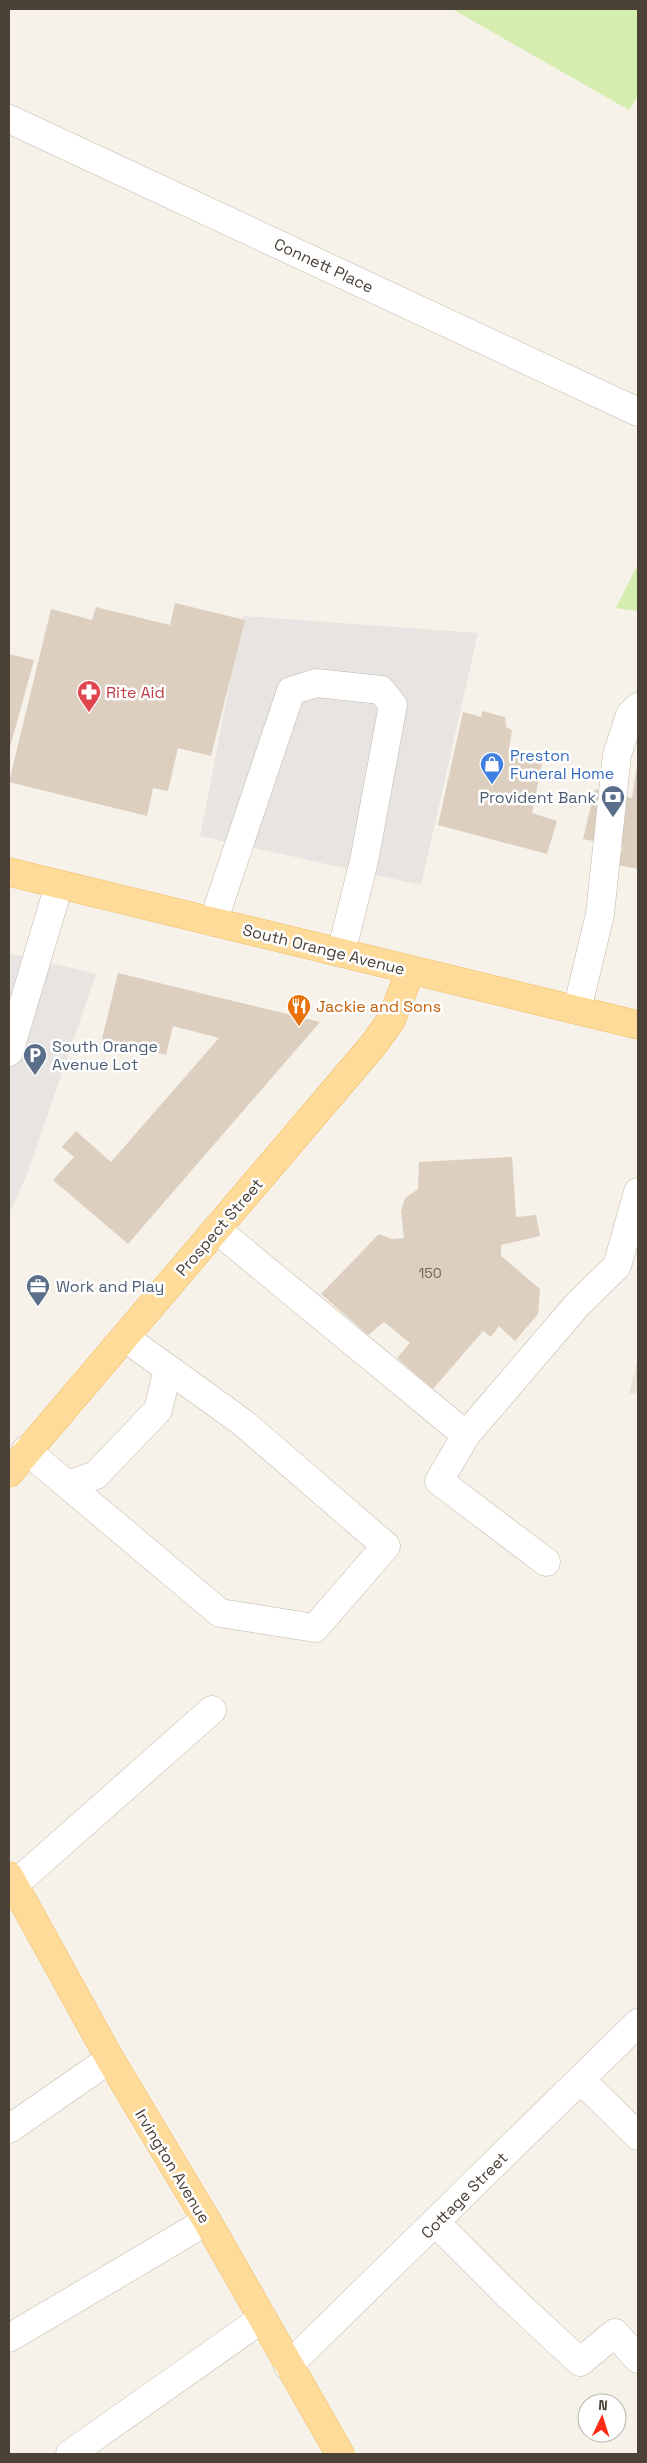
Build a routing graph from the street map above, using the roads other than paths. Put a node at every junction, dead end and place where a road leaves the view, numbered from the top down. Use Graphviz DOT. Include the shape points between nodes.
graph roads {
  1 [pos="9,119"];
  2 [pos="638,412"];
  3 [pos="638,707"];
  4 [pos="9,872"];
  5 [pos="59,885"];
  6 [pos="213,922"];
  7 [pos="342,953"];
  8 [pos="411,970"];
  9 [pos="577,1010"];
  10 [pos="638,1025"];
  11 [pos="9,1052"];
  12 [pos="638,1192"];
  13 [pos="216,1229"];
  14 [pos="124,1337"];
  15 [pos="168,1368"];
  16 [pos="466,1435"];
  17 [pos="26,1450"];
  18 [pos="9,1473"];
  19 [pos="68,1485"];
  20 [pos="546,1562"];
  21 [pos="212,1710"];
  22 [pos="12,1880"];
  23 [pos="638,2023"];
  24 [pos="110,2059"];
  25 [pos="581,2080"];
  26 [pos="9,2129"];
  27 [pos="638,2136"];
  28 [pos="207,2221"];
  29 [pos="436,2223"];
  30 [pos="263,2318"];
  31 [pos="9,2338"];
  32 [pos="638,2359"];
  33 [pos="288,2366"];
  34 [pos="70,2454"];
  35 [pos="340,2454"];
  1 -- 2 [label="street, Connett Place"];
  3 -- 9 [label="street" via="630,714 617,755 600,914"];
  4 -- 5 [label="main road, South Orange Avenue"];
  5 -- 6 [label="main road, South Orange Avenue"];
  5 -- 11 [label="street"];
  6 -- 7 [label="main road, South Orange Avenue"];
  6 -- 7 [label="street" via="291,691 316,683 381,690 393,705 364,861"];
  7 -- 8 [label="main road, South Orange Avenue"];
  8 -- 9 [label="main road, South Orange Avenue"];
  8 -- 13 [label="main road, Prospect Street" via="392,1020"];
  9 -- 10 [label="main road, South Orange Avenue"];
  12 -- 16 [label="street" via="617,1266 578,1304"];
  13 -- 14 [label="main road, Prospect Street"];
  13 -- 16 [label="street"];
  14 -- 15 [label="street"];
  14 -- 17 [label="main road, Prospect Street"];
  15 -- 19 [label="street" via="158,1410 96,1475"];
  15 -- 19 [label="street" via="242,1422 386,1546 315,1628 220,1613"];
  16 -- 20 [label="street" via="439,1481"];
  17 -- 18 [label="main road, Prospect Street"];
  17 -- 19 [label="street"];
  21 -- 22 [label="street"];
  22 -- 24 [label="main road, Irvington Avenue"];
  23 -- 25 [label="street, Cottage Street"];
  24 -- 26 [label="street"];
  24 -- 28 [label="main road, Irvington Avenue"];
  25 -- 27 [label="street"];
  25 -- 29 [label="street, Cottage Street"];
  28 -- 30 [label="main road, Irvington Avenue"];
  28 -- 31 [label="street"];
  29 -- 32 [label="street" via="508,2296 580,2362 615,2333"];
  29 -- 33 [label="street, Cottage Street"];
  30 -- 33 [label="main road, Irvington Avenue"];
  30 -- 34 [label="street"];
  33 -- 35 [label="main road, Irvington Avenue"];
}
